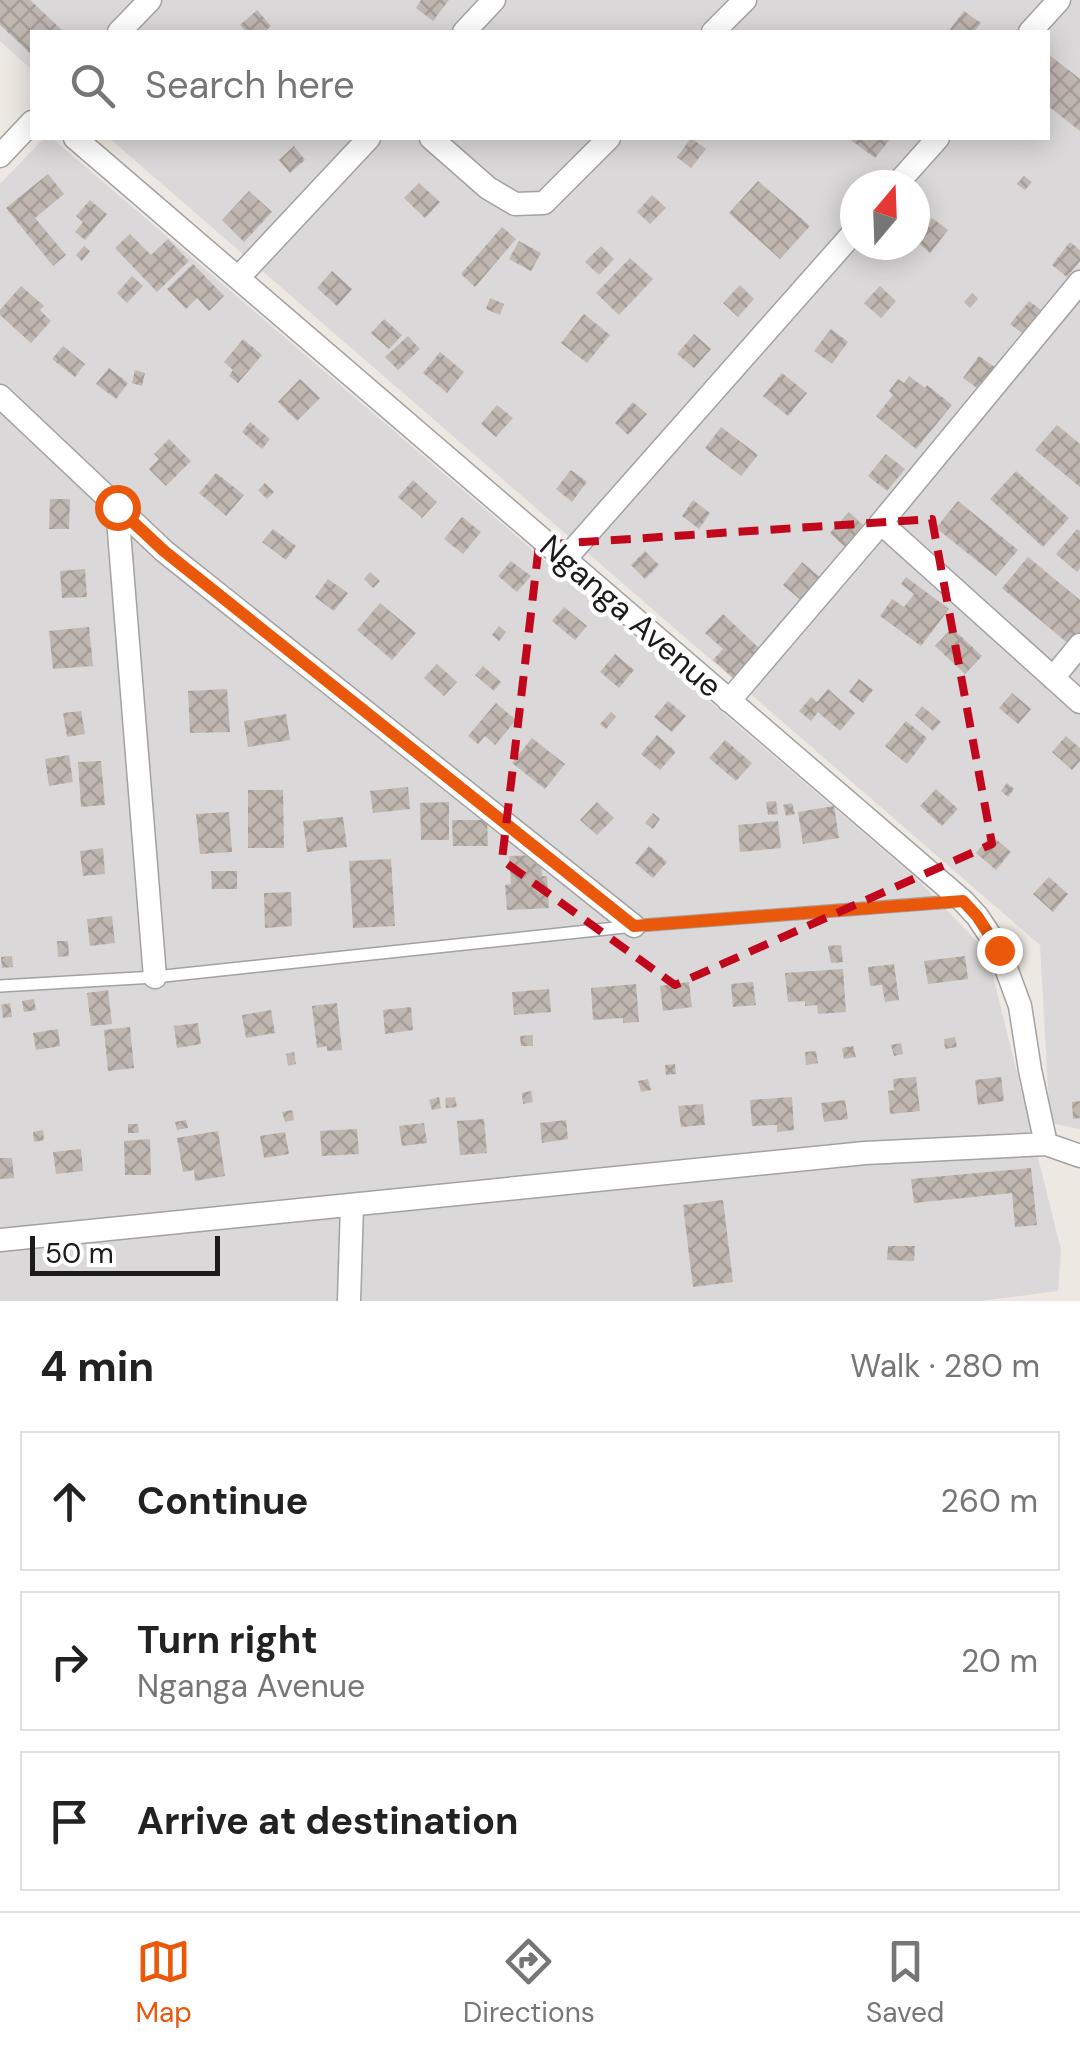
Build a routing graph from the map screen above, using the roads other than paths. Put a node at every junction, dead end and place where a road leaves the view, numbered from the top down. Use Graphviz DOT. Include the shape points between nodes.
graph roads {
  1 [pos="150,0"];
  2 [pos="494,0"];
  3 [pos="745,0"];
  4 [pos="1059,0"];
  5 [pos="121,30"];
  6 [pos="466,30"];
  7 [pos="715,30"];
  8 [pos="1032,30"];
  9 [pos="30,124"];
  10 [pos="76,140"];
  11 [pos="367,140"];
  12 [pos="433,140"];
  13 [pos="607,140"];
  14 [pos="936,140"];
  15 [pos="0,156"];
  16 [pos="909,170"];
  17 [pos="840,248"];
  18 [pos="238,278"];
  19 [pos="1080,282"];
  20 [pos="0,396"];
  21 [pos="117,507"];
  22 [pos="881,522"];
  23 [pos="566,558"];
  24 [pos="1080,645"];
  25 [pos="1053,678"];
  26 [pos="729,701"];
  27 [pos="1080,702"];
  28 [pos="963,901"];
  29 [pos="634,926"];
  30 [pos="154,977"];
  31 [pos="0,986"];
  32 [pos="1046,1144"];
  33 [pos="1080,1156"];
  34 [pos="352,1206"];
  35 [pos="0,1240"];
  36 [pos="350,1301"];
  1 -- 5 [label="street"];
  2 -- 6 [label="street"];
  3 -- 7 [label="street"];
  4 -- 8 [label="street"];
  9 -- 15 [label="street"];
  10 -- 18 [label="street, Nganga Avenue"];
  11 -- 18 [label="street"];
  12 -- 13 [label="street" via="515,204 544,203"];
  14 -- 16 [label="street"];
  17 -- 23 [label="street"];
  18 -- 23 [label="street, Nganga Avenue"];
  19 -- 22 [label="street"];
  20 -- 21 [label="street"];
  21 -- 29 [label="street"];
  21 -- 30 [label="street"];
  22 -- 25 [label="street"];
  22 -- 26 [label="street"];
  23 -- 26 [label="street, Nganga Avenue"];
  24 -- 25 [label="street"];
  25 -- 27 [label="street"];
  26 -- 28 [label="street, Nganga Avenue"];
  28 -- 29 [label="lane"];
  28 -- 32 [label="street, Nganga Avenue" via="999,950 1020,1006"];
  29 -- 30 [label="lane"];
  30 -- 31 [label="lane"];
  32 -- 33 [label="street"];
  32 -- 34 [label="street" via="865,1154"];
  34 -- 35 [label="street"];
  34 -- 36 [label="street"];
}
